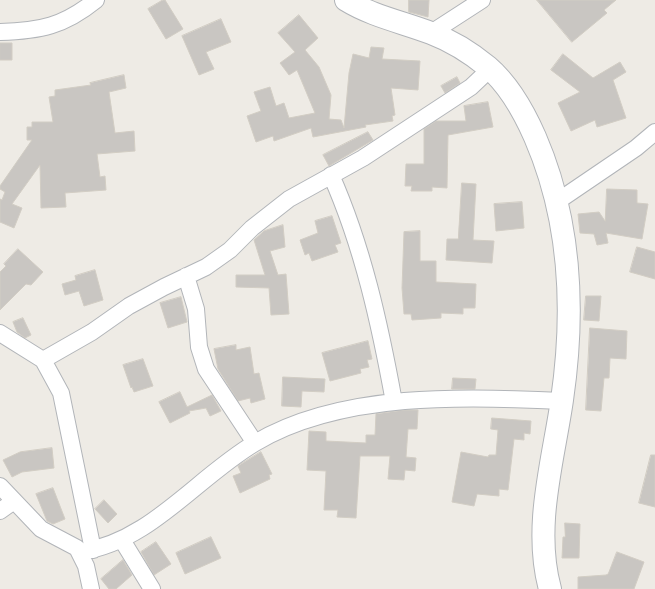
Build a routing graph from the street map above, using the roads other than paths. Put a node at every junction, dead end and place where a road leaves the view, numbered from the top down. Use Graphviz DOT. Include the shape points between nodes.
graph roads {
  1 [pos="96,0"];
  2 [pos="346,0"];
  3 [pos="482,0"];
  4 [pos="0,32"];
  5 [pos="431,33"];
  6 [pos="490,69"];
  7 [pos="655,132"];
  8 [pos="331,175"];
  9 [pos="558,201"];
  10 [pos="186,276"];
  11 [pos="0,333"];
  12 [pos="43,360"];
  13 [pos="562,401"];
  14 [pos="394,402"];
  15 [pos="255,443"];
  16 [pos="0,486"];
  17 [pos="14,501"];
  18 [pos="0,511"];
  19 [pos="122,540"];
  20 [pos="87,551"];
  21 [pos="91,589"];
  22 [pos="152,589"];
  23 [pos="550,589"];
  1 -- 4 [label="street" via="58,23 40,30"];
  2 -- 5 [label="street" via="364,11"];
  3 -- 5 [label="street"];
  5 -- 6 [label="street" via="458,46"];
  6 -- 8 [label="street" via="478,82 457,97 363,158"];
  6 -- 9 [label="street" via="512,94 525,115 546,161"];
  7 -- 9 [label="street" via="636,148"];
  8 -- 10 [label="street" via="289,199 218,259"];
  8 -- 14 [label="street" via="353,231 366,274"];
  9 -- 13 [label="street" via="569,285 567,363"];
  10 -- 12 [label="street" via="129,306 72,345"];
  10 -- 15 [label="street" via="196,309 199,347 206,369"];
  11 -- 12 [label="street"];
  12 -- 20 [label="street" via="61,393"];
  13 -- 14 [label="street" via="504,398"];
  13 -- 23 [label="street" via="544,514 543,543"];
  14 -- 15 [label="street" via="374,404 296,423"];
  15 -- 19 [label="street" via="221,466 153,520"];
  16 -- 17 [label="street"];
  17 -- 18 [label="street"];
  17 -- 20 [label="street" via="41,529"];
  19 -- 20 [label="street"];
  19 -- 22 [label="street"];
  20 -- 21 [label="street" via="86,566"];
}
